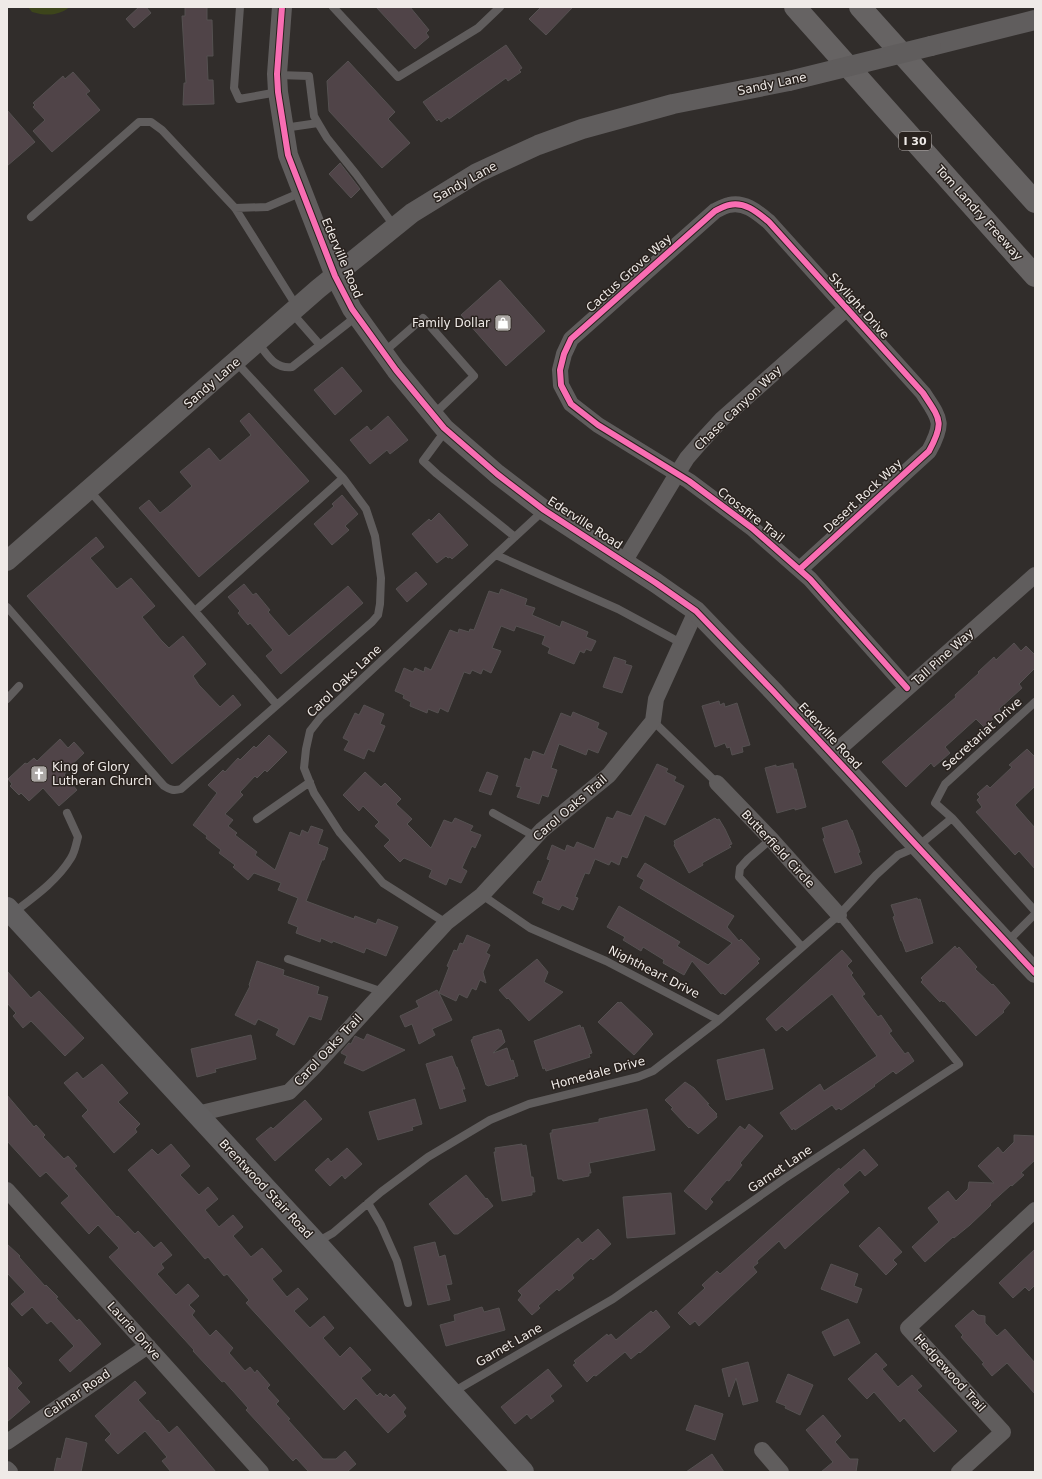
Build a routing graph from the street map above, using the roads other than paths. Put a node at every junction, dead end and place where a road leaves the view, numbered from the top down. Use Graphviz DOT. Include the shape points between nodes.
graph roads {
  1 [pos="240,7"];
  2 [pos="282,7"];
  3 [pos="333,7"];
  4 [pos="500,7"];
  5 [pos="795,7"];
  6 [pos="860,7"];
  7 [pos="1035,20"];
  8 [pos="277,83"];
  9 [pos="318,123"];
  10 [pos="284,128"];
  11 [pos="302,192"];
  12 [pos="1035,202"];
  13 [pos="743,205"];
  14 [pos="235,208"];
  15 [pos="31,218"];
  16 [pos="395,227"];
  17 [pos="335,276"];
  18 [pos="1035,276"];
  19 [pos="846,308"];
  20 [pos="295,310"];
  21 [pos="357,316"];
  22 [pos="258,343"];
  23 [pos="320,345"];
  24 [pos="383,353"];
  25 [pos="236,362"];
  26 [pos="561,385"];
  27 [pos="433,415"];
  28 [pos="446,430"];
  29 [pos="938,435"];
  30 [pos="676,474"];
  31 [pos="343,478"];
  32 [pos="89,490"];
  33 [pos="544,510"];
  34 [pos="515,537"];
  35 [pos="496,555"];
  36 [pos="7,561"];
  37 [pos="624,562"];
  38 [pos="800,569"];
  39 [pos="1035,575"];
  40 [pos="7,607"];
  41 [pos="194,611"];
  42 [pos="696,611"];
  43 [pos="681,643"];
  44 [pos="19,686"];
  45 [pos="907,688"];
  46 [pos="7,698"];
  47 [pos="1035,702"];
  48 [pos="277,705"];
  49 [pos="653,721"];
  50 [pos="832,755"];
  51 [pos="310,782"];
  52 [pos="717,783"];
  53 [pos="493,812"];
  54 [pos="67,813"];
  55 [pos="952,818"];
  56 [pos="257,819"];
  57 [pos="536,837"];
  58 [pos="771,839"];
  59 [pos="917,847"];
  60 [pos="482,895"];
  61 [pos="10,911"];
  62 [pos="1035,913"];
  63 [pos="839,915"];
  64 [pos="446,923"];
  65 [pos="1006,942"];
  66 [pos="802,947"];
  67 [pos="288,959"];
  68 [pos="1035,973"];
  69 [pos="382,992"];
  70 [pos="718,1020"];
  71 [pos="197,1114"];
  72 [pos="7,1190"];
  73 [pos="368,1203"];
  74 [pos="1035,1210"];
  75 [pos="316,1243"];
  76 [pos="408,1303"];
  77 [pos="148,1346"];
  78 [pos="451,1393"];
  79 [pos="7,1442"];
  80 [pos="762,1450"];
  81 [pos="7,1469"];
  82 [pos="10,1472"];
  83 [pos="261,1472"];
  84 [pos="523,1472"];
  85 [pos="781,1472"];
  86 [pos="959,1472"];
  1 -- 8 [label="lane" via="234,88 239,99"];
  2 -- 8 [label="street, Ederville Road"];
  3 -- 4 [label="lane" via="398,77 478,28"];
  5 -- 18 [label="highway, Tom Landry Freeway / I 30"];
  6 -- 12 [label="highway"];
  7 -- 16 [label="street, Sandy Lane, bridge" via="788,81 673,104 582,129 538,145 477,173 412,213"];
  8 -- 9 [label="lane" via="309,76 314,116"];
  8 -- 10 [label="street, Ederville Road"];
  9 -- 10 [label="lane"];
  9 -- 16 [label="lane"];
  10 -- 11 [label="street, Ederville Road" via="288,155"];
  11 -- 14 [label="lane" via="267,207"];
  11 -- 17 [label="street, Ederville Road"];
  13 -- 19 [label="street, Skylight Drive" via="769,222"];
  13 -- 26 [label="street, Cactus Grove Way" via="730,205 715,211 571,339 560,370"];
  14 -- 15 [label="lane" via="162,130 151,122 139,122"];
  14 -- 20 [label="lane"];
  16 -- 17 [label="street, Sandy Lane"];
  17 -- 20 [label="street, Sandy Lane"];
  17 -- 21 [label="street, Ederville Road"];
  19 -- 29 [label="street, Skylight Drive" via="923,393 937,414"];
  19 -- 30 [label="street, Chase Canyon Way" via="722,419"];
  20 -- 22 [label="street, Sandy Lane"];
  20 -- 23 [label="lane"];
  21 -- 23 [label="lane"];
  21 -- 24 [label="street, Ederville Road"];
  22 -- 23 [label="lane" via="276,364 284,368 292,367"];
  22 -- 25 [label="street, Sandy Lane"];
  24 -- 27 [label="street, Ederville Road"];
  24 -- 27 [label="lane" via="423,318 474,376"];
  25 -- 31 [label="lane"];
  25 -- 32 [label="street, Sandy Lane"];
  26 -- 30 [label="street, Crossfire Trail" via="571,404 598,425"];
  27 -- 28 [label="street, Ederville Road"];
  28 -- 33 [label="street, Ederville Road"];
  28 -- 34 [label="lane" via="423,461"];
  29 -- 38 [label="street, Desert Rock Way" via="929,451"];
  30 -- 37 [label="street, Chase Canyon Way"];
  30 -- 38 [label="street, Crossfire Trail" via="752,528"];
  31 -- 41 [label="lane"];
  31 -- 48 [label="lane" via="366,508 375,536 381,578 378,615"];
  32 -- 36 [label="street, Sandy Lane"];
  32 -- 41 [label="lane"];
  33 -- 34 [label="lane, Carol Oaks Lane"];
  33 -- 37 [label="street, Ederville Road"];
  34 -- 35 [label="lane, Carol Oaks Lane"];
  35 -- 43 [label="lane" via="618,609"];
  35 -- 51 [label="lane, Carol Oaks Lane" via="310,730 304,768"];
  37 -- 42 [label="street, Ederville Road"];
  38 -- 45 [label="street, Crossfire Trail"];
  39 -- 45 [label="street, Tall Pine Way"];
  40 -- 48 [label="lane" via="169,789 181,789"];
  41 -- 48 [label="lane"];
  42 -- 43 [label="street"];
  42 -- 50 [label="street, Ederville Road"];
  43 -- 49 [label="street" via="656,699"];
  44 -- 46 [label="lane"];
  45 -- 50 [label="street, Tall Pine Way"];
  47 -- 55 [label="lane, Secretariat Drive" via="945,784 935,803"];
  49 -- 52 [label="lane"];
  49 -- 57 [label="street, Carol Oaks Trail" via="609,775"];
  50 -- 59 [label="street, Ederville Road"];
  51 -- 56 [label="lane"];
  51 -- 64 [label="lane, Carol Oaks Lane" via="314,793 340,833 382,883"];
  52 -- 58 [label="street, Butterfield Circle"];
  53 -- 57 [label="lane"];
  54 -- 61 [label="lane" via="78,837 72,856 61,872 39,893"];
  55 -- 59 [label="lane, Homedale Drive"];
  55 -- 62 [label="lane"];
  57 -- 60 [label="street, Carol Oaks Trail"];
  58 -- 63 [label="street, Butterfield Circle"];
  58 -- 66 [label="lane" via="748,858 740,868 738,877"];
  59 -- 63 [label="lane, Homedale Drive" via="898,856 876,875"];
  59 -- 65 [label="street, Ederville Road"];
  60 -- 64 [label="street, Carol Oaks Trail"];
  60 -- 70 [label="lane, Nightheart Drive" via="530,928 606,961"];
  61 -- 71 [label="main road, Brentwood Stair Road"];
  62 -- 65 [label="lane"];
  63 -- 66 [label="lane, Homedale Drive"];
  63 -- 78 [label="lane, Garnet Lane" via="959,1064 784,1180 614,1299"];
  64 -- 69 [label="street, Carol Oaks Trail"];
  65 -- 68 [label="street, Ederville Road"];
  66 -- 70 [label="lane, Homedale Drive"];
  67 -- 69 [label="lane"];
  69 -- 71 [label="street, Carol Oaks Trail" via="289,1092"];
  70 -- 73 [label="lane, Homedale Drive" via="653,1071 529,1104 490,1120 428,1157"];
  71 -- 75 [label="main road, Brentwood Stair Road"];
  72 -- 77 [label="street, Laurie Drive"];
  73 -- 75 [label="lane, Homedale Drive" via="333,1233"];
  73 -- 76 [label="lane" via="397,1261"];
  74 -- 86 [label="street, Hedgewood Trail" via="908,1328 1003,1432"];
  75 -- 78 [label="main road, Brentwood Stair Road"];
  77 -- 79 [label="street, Calmar Road"];
  77 -- 83 [label="street, Laurie Drive"];
  78 -- 84 [label="main road, Brentwood Stair Road"];
  80 -- 85 [label="street"];
  81 -- 82 [label="street"];
}
